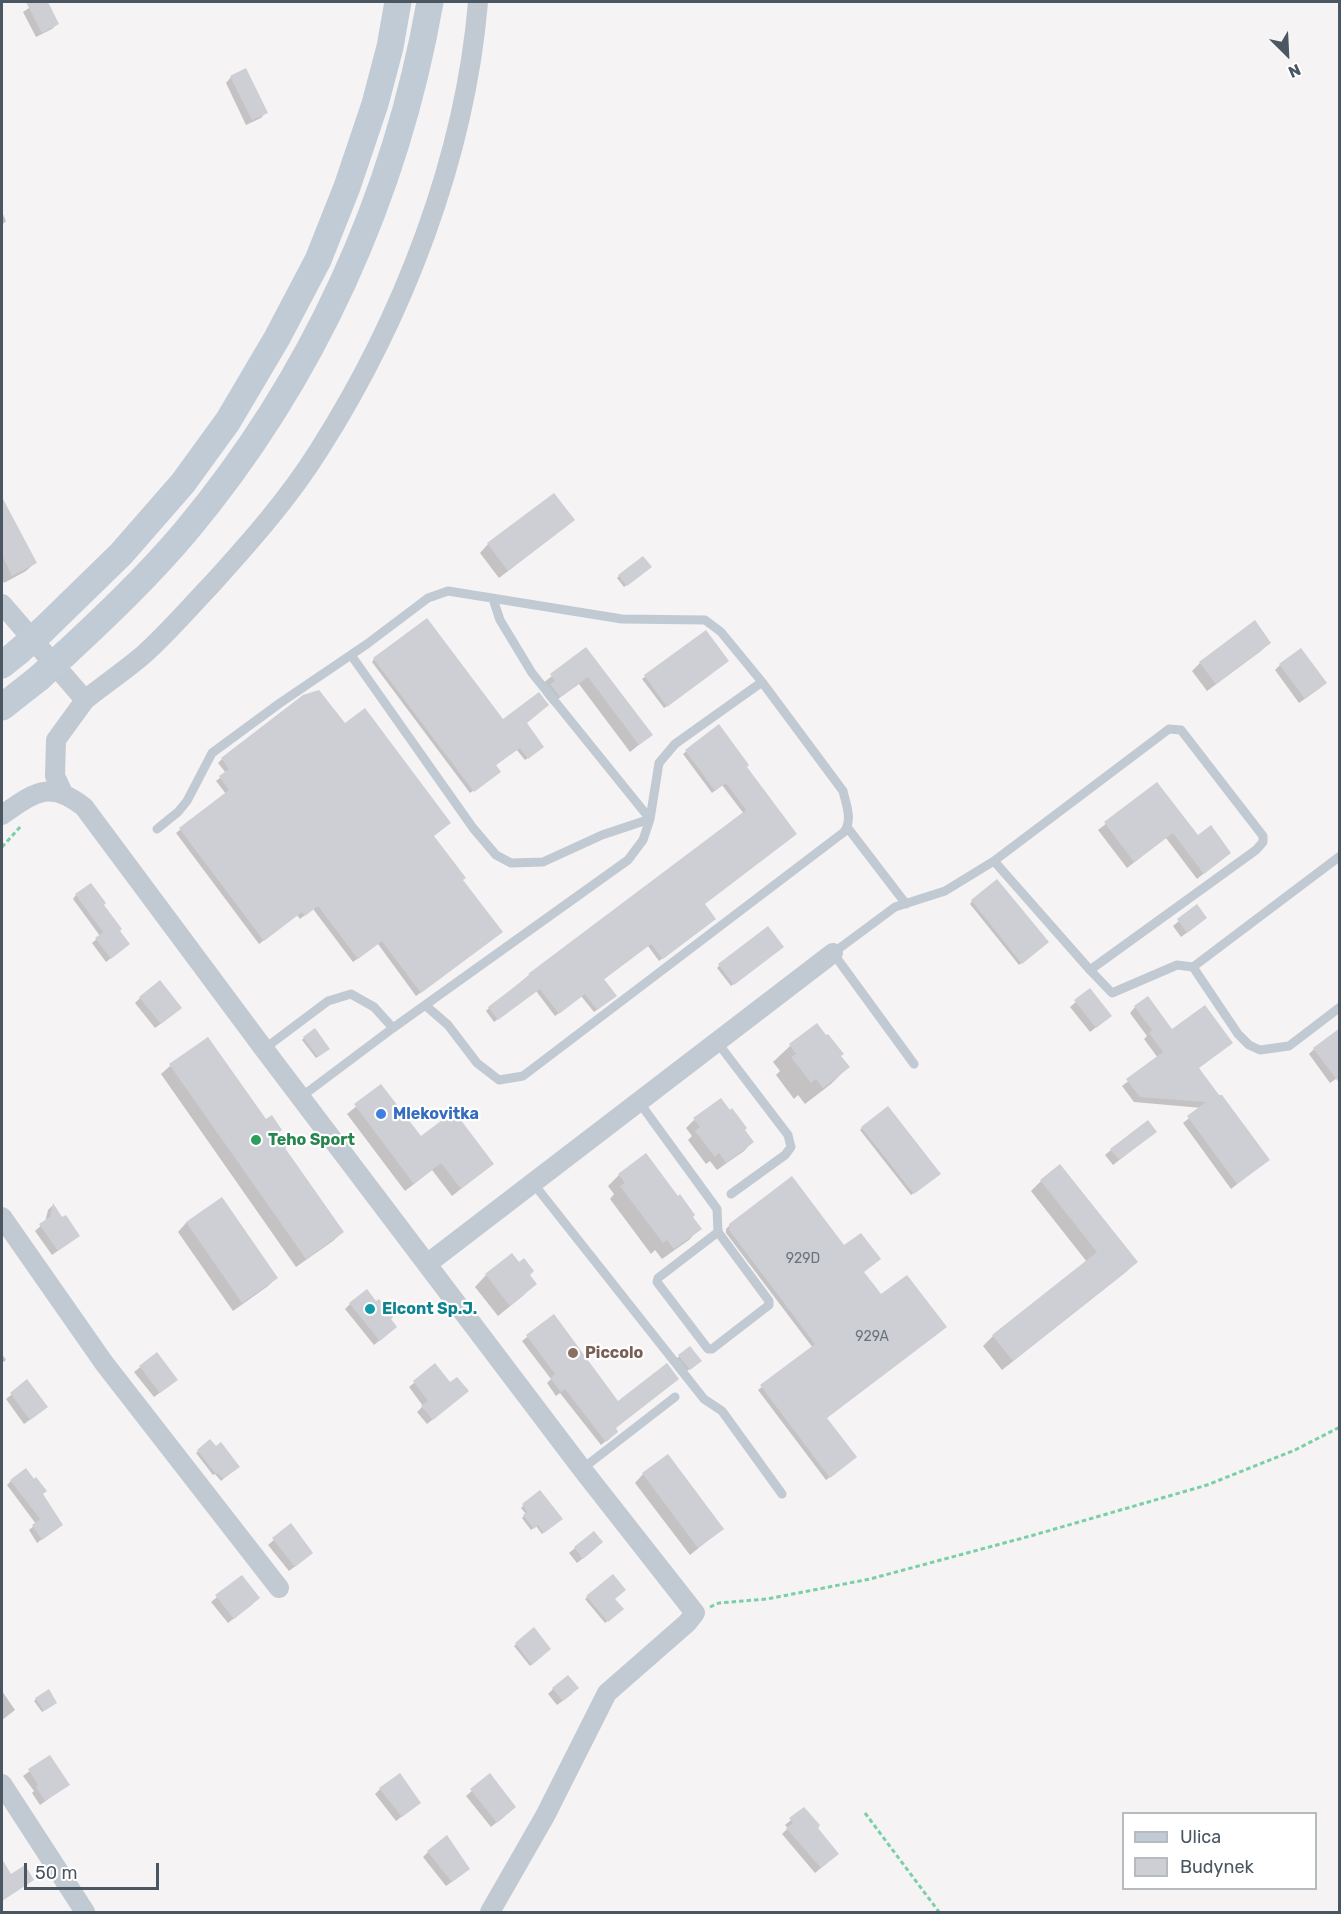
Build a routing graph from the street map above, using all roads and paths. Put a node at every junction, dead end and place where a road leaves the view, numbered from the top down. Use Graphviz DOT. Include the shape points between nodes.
graph roads {
  1 [pos="398,2"];
  2 [pos="430,2"];
  3 [pos="478,2"];
  4 [pos="493,599"];
  5 [pos="2,607"];
  6 [pos="351,655"];
  7 [pos="10,658"];
  8 [pos="762,682"];
  9 [pos="85,700"];
  10 [pos="2,707"];
  11 [pos="63,793"];
  12 [pos="2,815"];
  13 [pos="650,819"];
  14 [pos="847,828"];
  15 [pos="157,829"];
  16 [pos="1340,856"];
  17 [pos="994,861"];
  18 [pos="906,904"];
  19 [pos="833,953"];
  20 [pos="1193,967"];
  21 [pos="1090,970"];
  22 [pos="425,1005"];
  23 [pos="1340,1007"];
  24 [pos="393,1028"];
  25 [pos="717,1042"];
  26 [pos="264,1049"];
  27 [pos="914,1064"];
  28 [pos="301,1097"];
  29 [pos="639,1102"];
  30 [pos="533,1183"];
  31 [pos="731,1194"];
  32 [pos="2,1217"];
  33 [pos="718,1232"];
  34 [pos="428,1264"];
  35 [pos="675,1397"];
  36 [pos="1340,1427"];
  37 [pos="582,1469"];
  38 [pos="782,1494"];
  39 [pos="279,1588"];
  40 [pos="694,1613"];
  41 [pos="2,1784"];
  42 [pos="865,1813"];
  43 [pos="86,1912"];
  44 [pos="490,1912"];
  45 [pos="939,1912"];
  1 -- 7 [label="main road, bridge" via="375,104 318,260 228,421 183,483 122,554"];
  2 -- 10 [label="main road, bridge" via="422,51 380,194 351,267 298,372 231,474 186,532 134,589 39,678"];
  3 -- 9 [label="street" via="465,92 441,188 408,280 366,369 318,451 257,534 143,655"];
  4 -- 6 [label="lane" via="448,591 429,598"];
  4 -- 8 [label="lane" via="622,619 705,620 721,632"];
  4 -- 13 [label="lane" via="500,620 532,673"];
  5 -- 9 [label="street"];
  6 -- 13 [label="lane" via="496,855 511,863 543,862 602,835"];
  6 -- 15 [label="lane" via="212,753 187,801"];
  8 -- 13 [label="lane" via="675,744 659,764"];
  8 -- 14 [label="lane" via="843,791"];
  9 -- 11 [label="street" via="56,740 55,776"];
  11 -- 12 [label="street" via="41,792"];
  11 -- 26 [label="street" via="84,807"];
  13 -- 22 [label="lane" via="643,840 628,860"];
  14 -- 18 [label="lane"];
  14 -- 22 [label="lane" via="523,1076 499,1080 477,1063 448,1024"];
  16 -- 20 [label="lane"];
  17 -- 18 [label="lane" via="945,891"];
  17 -- 21 [label="lane"];
  17 -- 21 [label="lane" via="1169,729 1181,730 1263,836 1263,842"];
  18 -- 19 [label="lane"];
  19 -- 25 [label="street"];
  19 -- 27 [label="lane"];
  20 -- 21 [label="lane" via="1177,965 1112,993"];
  20 -- 23 [label="lane" via="1238,1034 1260,1050 1289,1046"];
  22 -- 24 [label="lane"];
  24 -- 26 [label="lane" via="374,1007 351,994 328,1001"];
  24 -- 28 [label="lane"];
  25 -- 29 [label="street"];
  25 -- 31 [label="lane" via="788,1135 791,1147"];
  26 -- 28 [label="street"];
  28 -- 34 [label="street"];
  29 -- 30 [label="street"];
  29 -- 33 [label="lane" via="717,1209"];
  30 -- 34 [label="street"];
  30 -- 38 [label="lane" via="704,1400 722,1411"];
  32 -- 39 [label="street" via="104,1363"];
  33 -- 33 [label="lane" via="657,1282 712,1349 769,1305"];
  34 -- 37 [label="street"];
  35 -- 37 [label="lane"];
  36 -- 40 [label="path" via="1208,1485 1119,1511 870,1579 767,1599 719,1603"];
  37 -- 40 [label="street"];
  40 -- 44 [label="street" via="607,1693 545,1816"];
  41 -- 43 [label="street"];
  42 -- 45 [label="path"];
}
